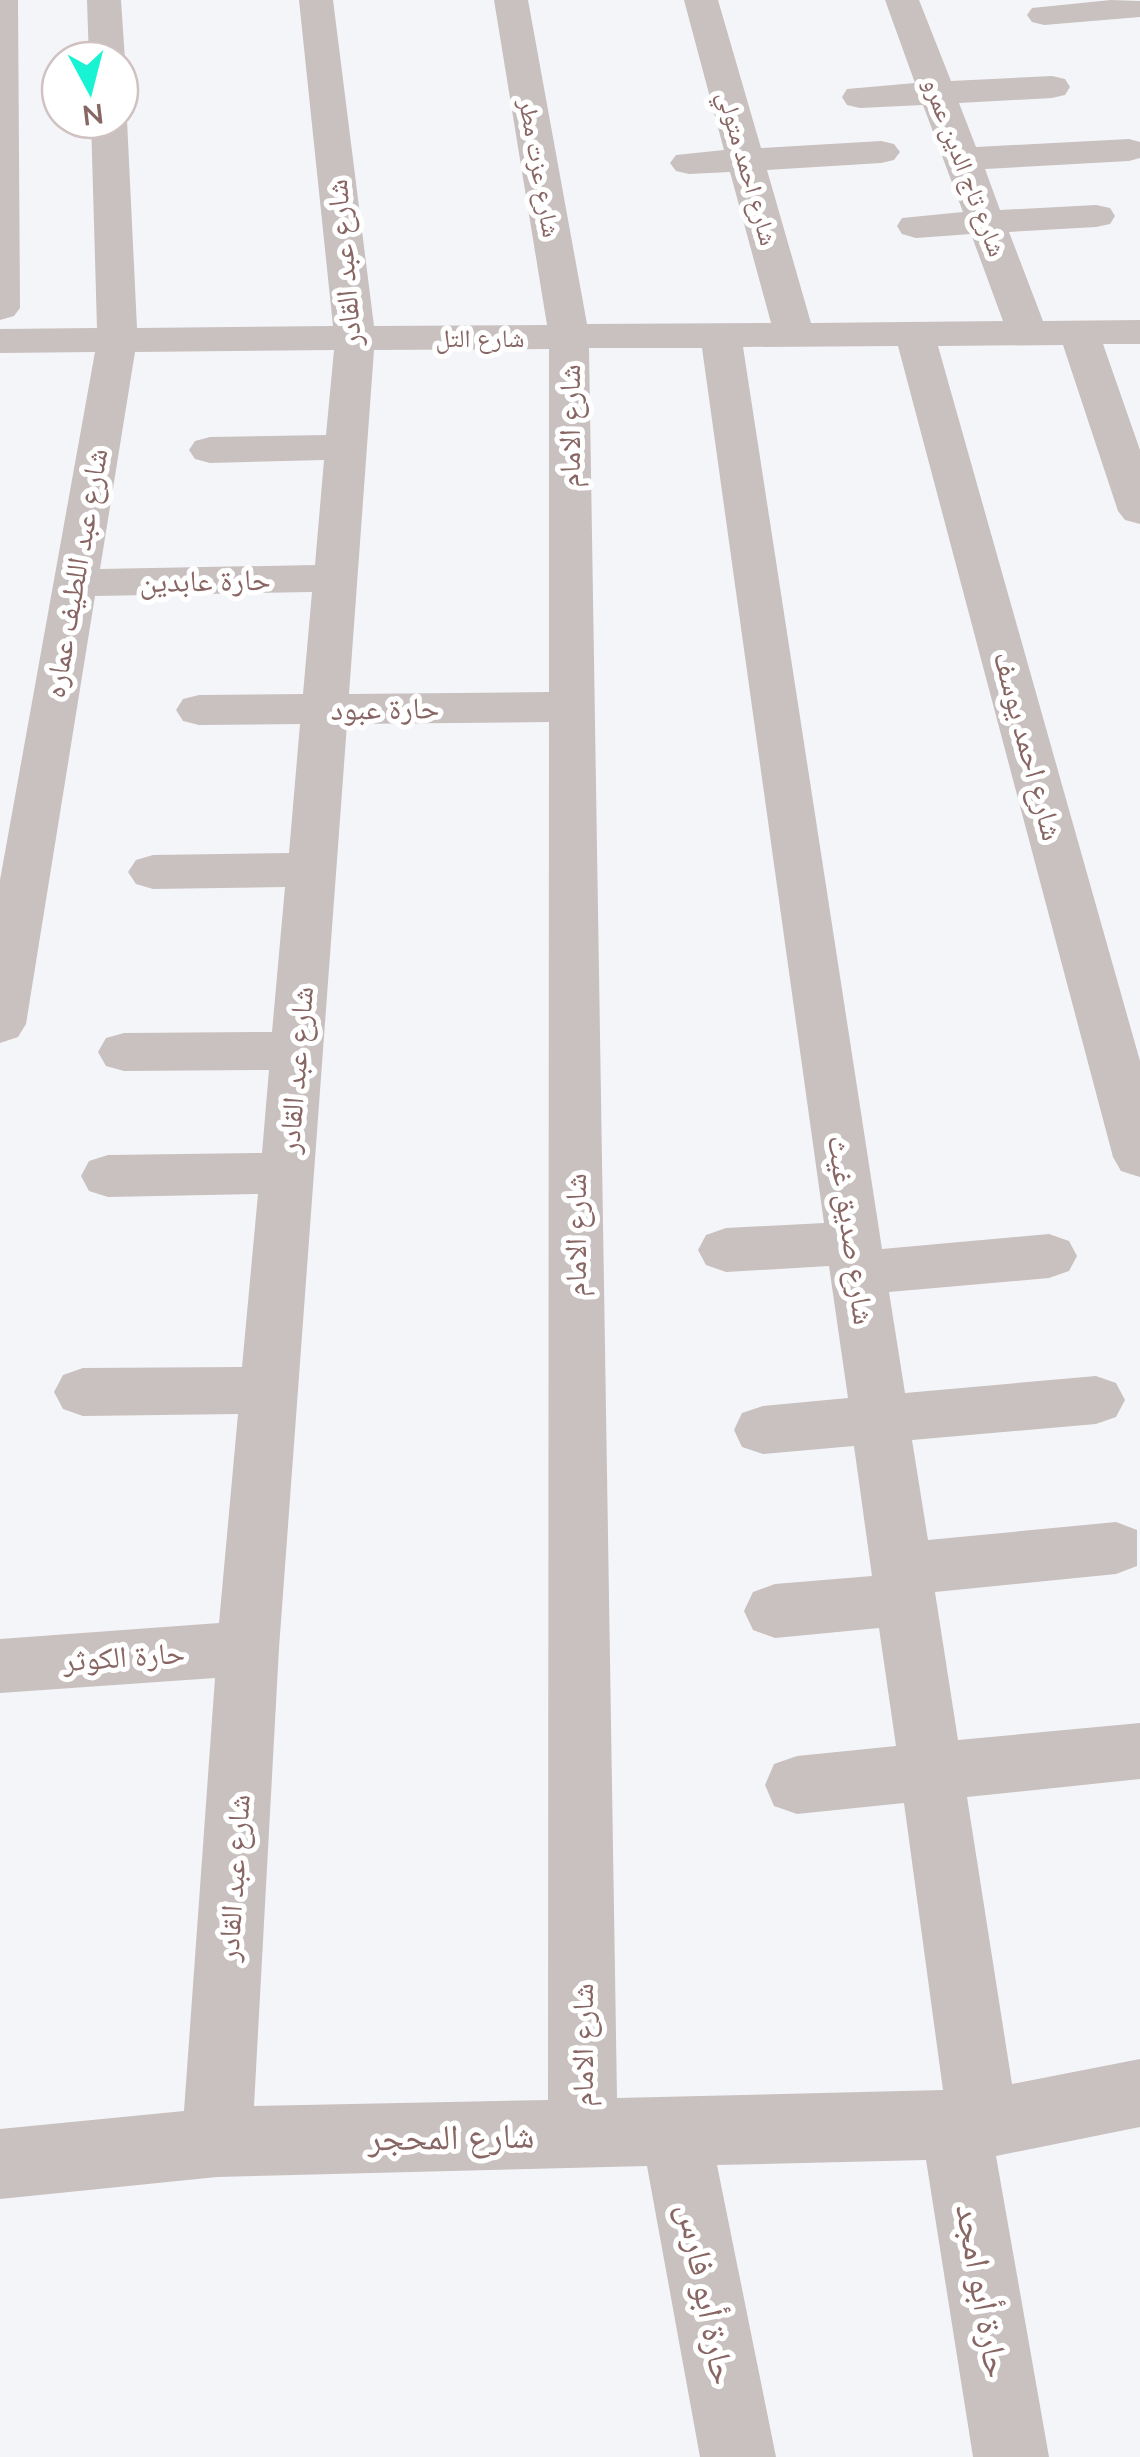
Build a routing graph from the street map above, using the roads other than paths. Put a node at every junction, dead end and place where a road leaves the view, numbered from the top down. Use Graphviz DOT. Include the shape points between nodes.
graph roads {
  1 [pos="1,0"];
  2 [pos="104,0"];
  3 [pos="316,0"];
  4 [pos="511,0"];
  5 [pos="701,0"];
  6 [pos="902,0"];
  7 [pos="1133,12"];
  8 [pos="1044,15"];
  9 [pos="105,40"];
  10 [pos="1052,86"];
  11 [pos="937,93"];
  12 [pos="860,97"];
  13 [pos="110,140"];
  14 [pos="881,152"];
  15 [pos="1136,154"];
  16 [pos="962,159"];
  17 [pos="746,160"];
  18 [pos="689,163"];
  19 [pos="1096,216"];
  20 [pos="986,222"];
  21 [pos="916,226"];
  22 [pos="0,308"];
  23 [pos="1140,332"];
  24 [pos="1028,333"];
  25 [pos="1079,333"];
  26 [pos="915,334"];
  27 [pos="794,335"];
  28 [pos="721,336"];
  29 [pos="569,337"];
  30 [pos="355,339"];
  31 [pos="117,340"];
  32 [pos="0,341"];
  33 [pos="346,447"];
  34 [pos="210,450"];
  35 [pos="1140,511"];
  36 [pos="335,578"];
  37 [pos="74,583"];
  38 [pos="572,707"];
  39 [pos="325,709"];
  40 [pos="199,710"];
  41 [pos="312,870"];
  42 [pos="153,872"];
  43 [pos="0,1024"];
  44 [pos="297,1051"];
  45 [pos="124,1052"];
  46 [pos="1140,1157"];
  47 [pos="287,1174"];
  48 [pos="108,1176"];
  49 [pos="726,1250"];
  50 [pos="1049,1256"];
  51 [pos="855,1258"];
  52 [pos="269,1390"];
  53 [pos="83,1392"];
  54 [pos="1096,1400"];
  55 [pos="878,1419"];
  56 [pos="763,1430"];
  57 [pos="1116,1548"];
  58 [pos="903,1584"];
  59 [pos="774,1611"];
  60 [pos="248,1648"];
  61 [pos="0,1666"];
  62 [pos="1139,1751"];
  63 [pos="930,1772"];
  64 [pos="797,1785"];
  65 [pos="1140,2093"];
  66 [pos="969,2124"];
  67 [pos="674,2132"];
  68 [pos="584,2134"];
  69 [pos="217,2142"];
  70 [pos="0,2164"];
  71 [pos="738,2457"];
  72 [pos="1011,2457"];
  1 -- 22 [label="street"];
  2 -- 9 [label="street"];
  3 -- 30 [label="street, شارع عبد القادر"];
  4 -- 29 [label="street, شارع عزت مطر"];
  5 -- 17 [label="street, شارع احمد متولي"];
  6 -- 11 [label="street, شارع تاج الدين عمرو"];
  7 -- 8 [label="street"];
  10 -- 11 [label="street"];
  11 -- 12 [label="street"];
  11 -- 16 [label="street, شارع تاج الدين عمرو"];
  13 -- 31 [label="street, شارع عبد اللطيف عماره"];
  14 -- 17 [label="street"];
  15 -- 16 [label="street"];
  16 -- 20 [label="street, شارع تاج الدين عمرو"];
  17 -- 18 [label="street"];
  17 -- 27 [label="street, شارع احمد متولي"];
  19 -- 20 [label="street"];
  20 -- 21 [label="street"];
  20 -- 24 [label="street, شارع تاج الدين عمرو"];
  23 -- 25 [label="street, شارع التل"];
  24 -- 25 [label="street, شارع التل"];
  24 -- 26 [label="street, شارع التل"];
  25 -- 35 [label="street"];
  26 -- 27 [label="street, شارع التل"];
  26 -- 46 [label="street, شارع احمد يوسف"];
  27 -- 28 [label="street, شارع التل"];
  28 -- 29 [label="street, شارع التل"];
  28 -- 51 [label="street, شارع صديق غيث"];
  29 -- 30 [label="street, شارع التل"];
  29 -- 38 [label="street, شارع الامام"];
  30 -- 31 [label="street, شارع التل"];
  30 -- 33 [label="street, شارع عبد القادر"];
  31 -- 32 [label="street, شارع التل"];
  31 -- 37 [label="street, شارع عبد اللطيف عماره"];
  33 -- 34 [label="street"];
  33 -- 36 [label="street, شارع عبد القادر"];
  36 -- 37 [label="street, حارة عابدين"];
  36 -- 39 [label="street, شارع عبد القادر"];
  37 -- 43 [label="street, شارع عبد اللطيف عماره"];
  38 -- 39 [label="street, حارة عبود"];
  38 -- 68 [label="street, شارع الامام"];
  39 -- 40 [label="street, حارة عبود"];
  39 -- 41 [label="street, شارع عبد القادر"];
  41 -- 42 [label="street"];
  41 -- 44 [label="street, شارع عبد القادر"];
  44 -- 45 [label="street"];
  44 -- 47 [label="street, شارع عبد القادر"];
  47 -- 48 [label="street"];
  47 -- 52 [label="street, شارع عبد القادر"];
  49 -- 51 [label="street"];
  50 -- 51 [label="street"];
  51 -- 55 [label="street, شارع صديق غيث"];
  52 -- 53 [label="street"];
  52 -- 60 [label="street, شارع عبد القادر"];
  54 -- 55 [label="street"];
  55 -- 56 [label="street"];
  55 -- 58 [label="street, شارع صديق غيث"];
  57 -- 58 [label="street"];
  58 -- 59 [label="street"];
  58 -- 63 [label="street, شارع صديق غيث"];
  60 -- 61 [label="street, حارة الكوثر"];
  60 -- 69 [label="street, شارع عبد القادر"];
  62 -- 63 [label="street"];
  63 -- 64 [label="street"];
  63 -- 66 [label="street, شارع صديق غيث"];
  65 -- 66 [label="street, شارع المحجر"];
  66 -- 67 [label="street, شارع المحجر"];
  66 -- 72 [label="street, حارة أبو امجد"];
  67 -- 68 [label="street, شارع المحجر"];
  67 -- 71 [label="street, حارة أبو فارس"];
  68 -- 69 [label="street, شارع المحجر"];
  69 -- 70 [label="street, شارع المحجر"];
}
